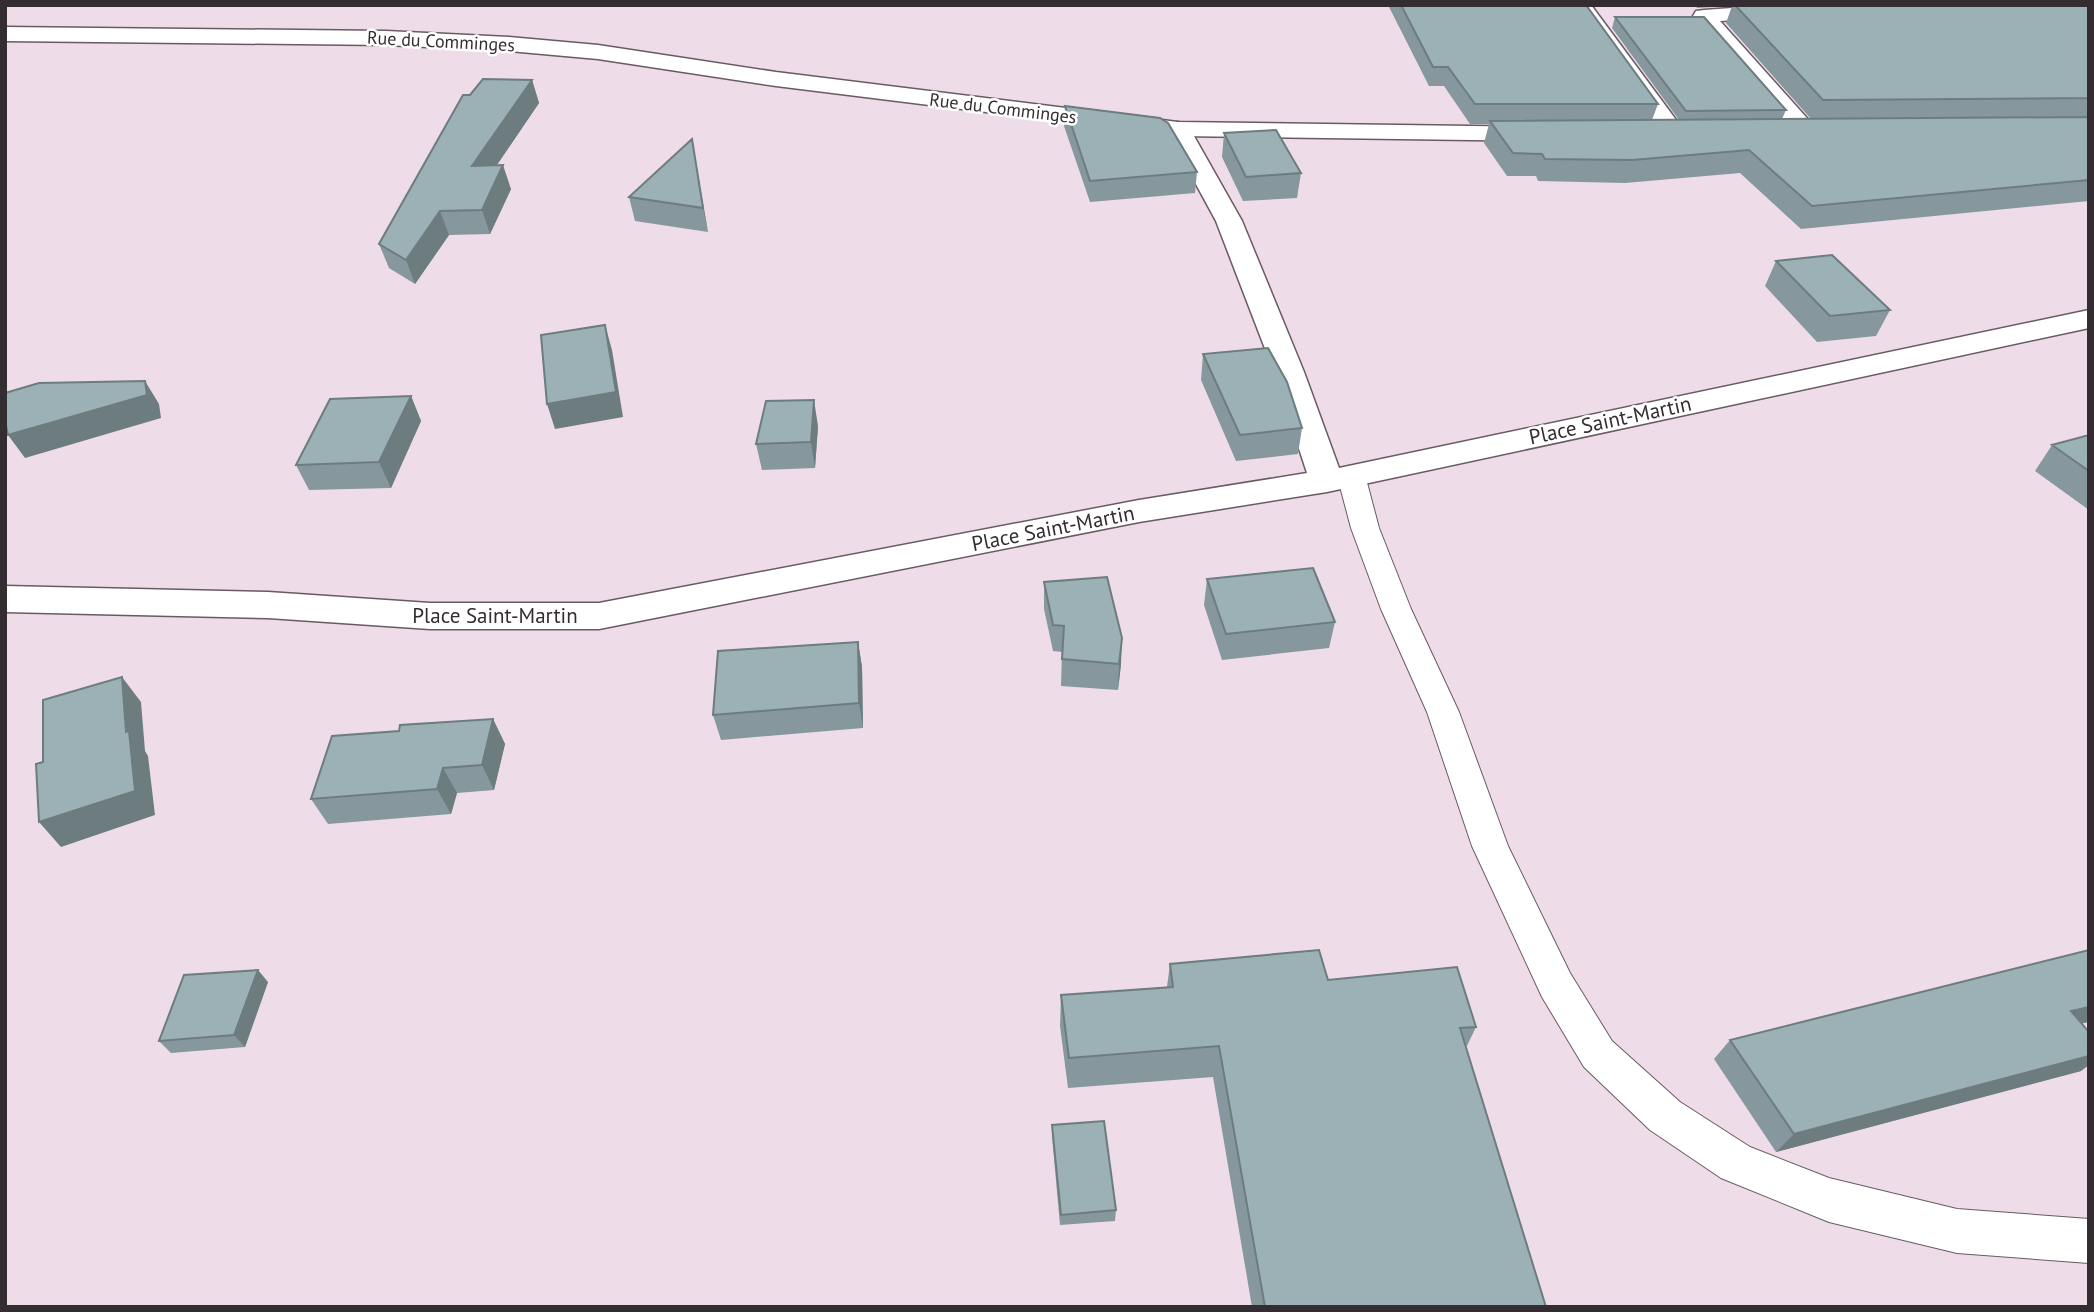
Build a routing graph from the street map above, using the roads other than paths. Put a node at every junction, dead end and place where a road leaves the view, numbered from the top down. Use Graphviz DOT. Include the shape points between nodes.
graph roads {
  1 [pos="1580,5"];
  2 [pos="1794,5"];
  3 [pos="5,34"];
  4 [pos="1178,129"];
  5 [pos="1832,130"];
  6 [pos="1772,131"];
  7 [pos="1805,131"];
  8 [pos="1673,132"];
  9 [pos="1697,132"];
  10 [pos="1646,133"];
  11 [pos="1555,134"];
  12 [pos="2089,319"];
  13 [pos="1339,478"];
  14 [pos="5,599"];
  15 [pos="2089,1241"];
  1 -- 8 [label="street"];
  2 -- 7 [label="street" via="1799,10 1704,16"];
  3 -- 4 [label="street, Rue du Comminges" via="386,38 509,44"];
  4 -- 11 [label="street, Rue du Comminges"];
  4 -- 13 [label="street" via="1229,221 1289,372"];
  5 -- 7 [label="street"];
  6 -- 7 [label="street"];
  8 -- 9 [label="street"];
  8 -- 10 [label="street"];
  12 -- 13 [label="street, Place Saint-Martin"];
  13 -- 14 [label="street, Place Saint-Martin" via="1139,510 599,616 430,616 268,605"];
  13 -- 15 [label="lane" via="1443,712 1490,846 1556,985 1598,1054 1665,1116 1736,1163 1829,1200 1957,1231"];
}
